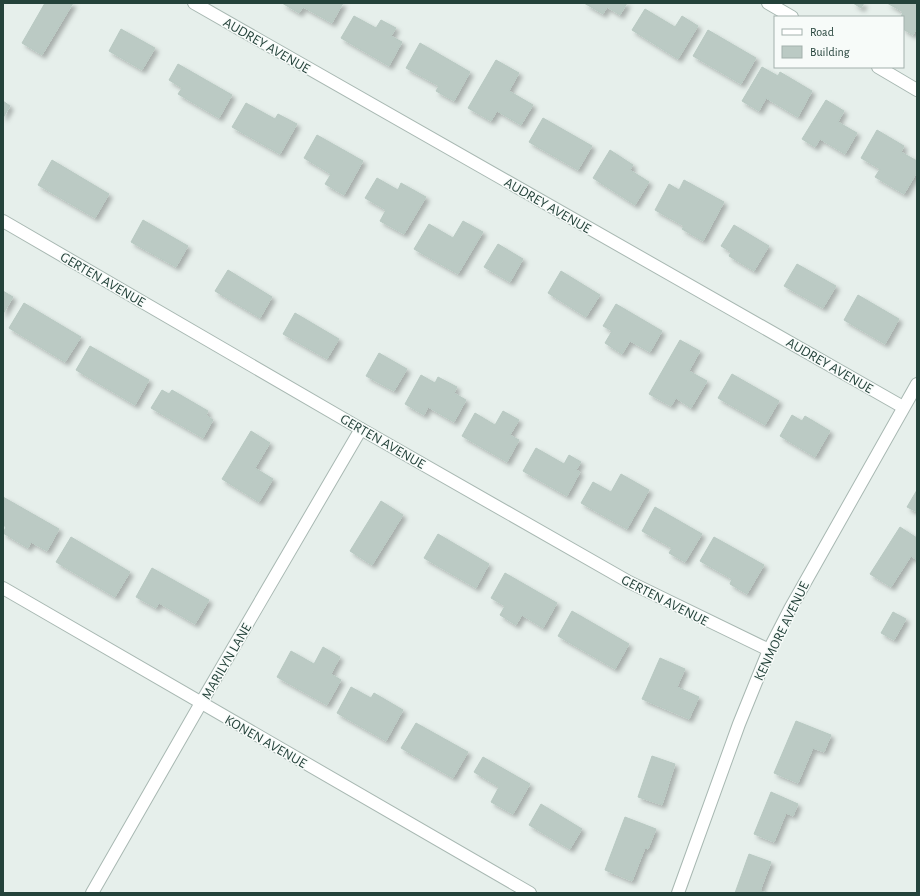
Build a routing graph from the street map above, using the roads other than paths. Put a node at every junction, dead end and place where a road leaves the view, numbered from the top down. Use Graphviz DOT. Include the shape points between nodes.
graph roads {
  1 [pos="194,3"];
  2 [pos="768,3"];
  3 [pos="790,16"];
  4 [pos="880,68"];
  5 [pos="917,90"];
  6 [pos="3,221"];
  7 [pos="917,384"];
  8 [pos="903,407"];
  9 [pos="361,429"];
  10 [pos="3,588"];
  11 [pos="769,650"];
  12 [pos="201,703"];
  13 [pos="92,893"];
  14 [pos="530,893"];
  15 [pos="678,893"];
  1 -- 8 [label="street, AUDREY AVENUE"];
  2 -- 3 [label="street"];
  4 -- 5 [label="street"];
  6 -- 9 [label="street, GERTEN AVENUE"];
  7 -- 8 [label="street, KENMORE AVENUE"];
  8 -- 11 [label="street, KENMORE AVENUE"];
  9 -- 11 [label="street, GERTEN AVENUE" via="629,582"];
  9 -- 12 [label="street, MARILYN LANE"];
  10 -- 12 [label="street, KONEN AVENUE"];
  11 -- 15 [label="street, KENMORE AVENUE" via="739,724"];
  12 -- 13 [label="street, MARILYN LANE"];
  12 -- 14 [label="street, KONEN AVENUE"];
}
